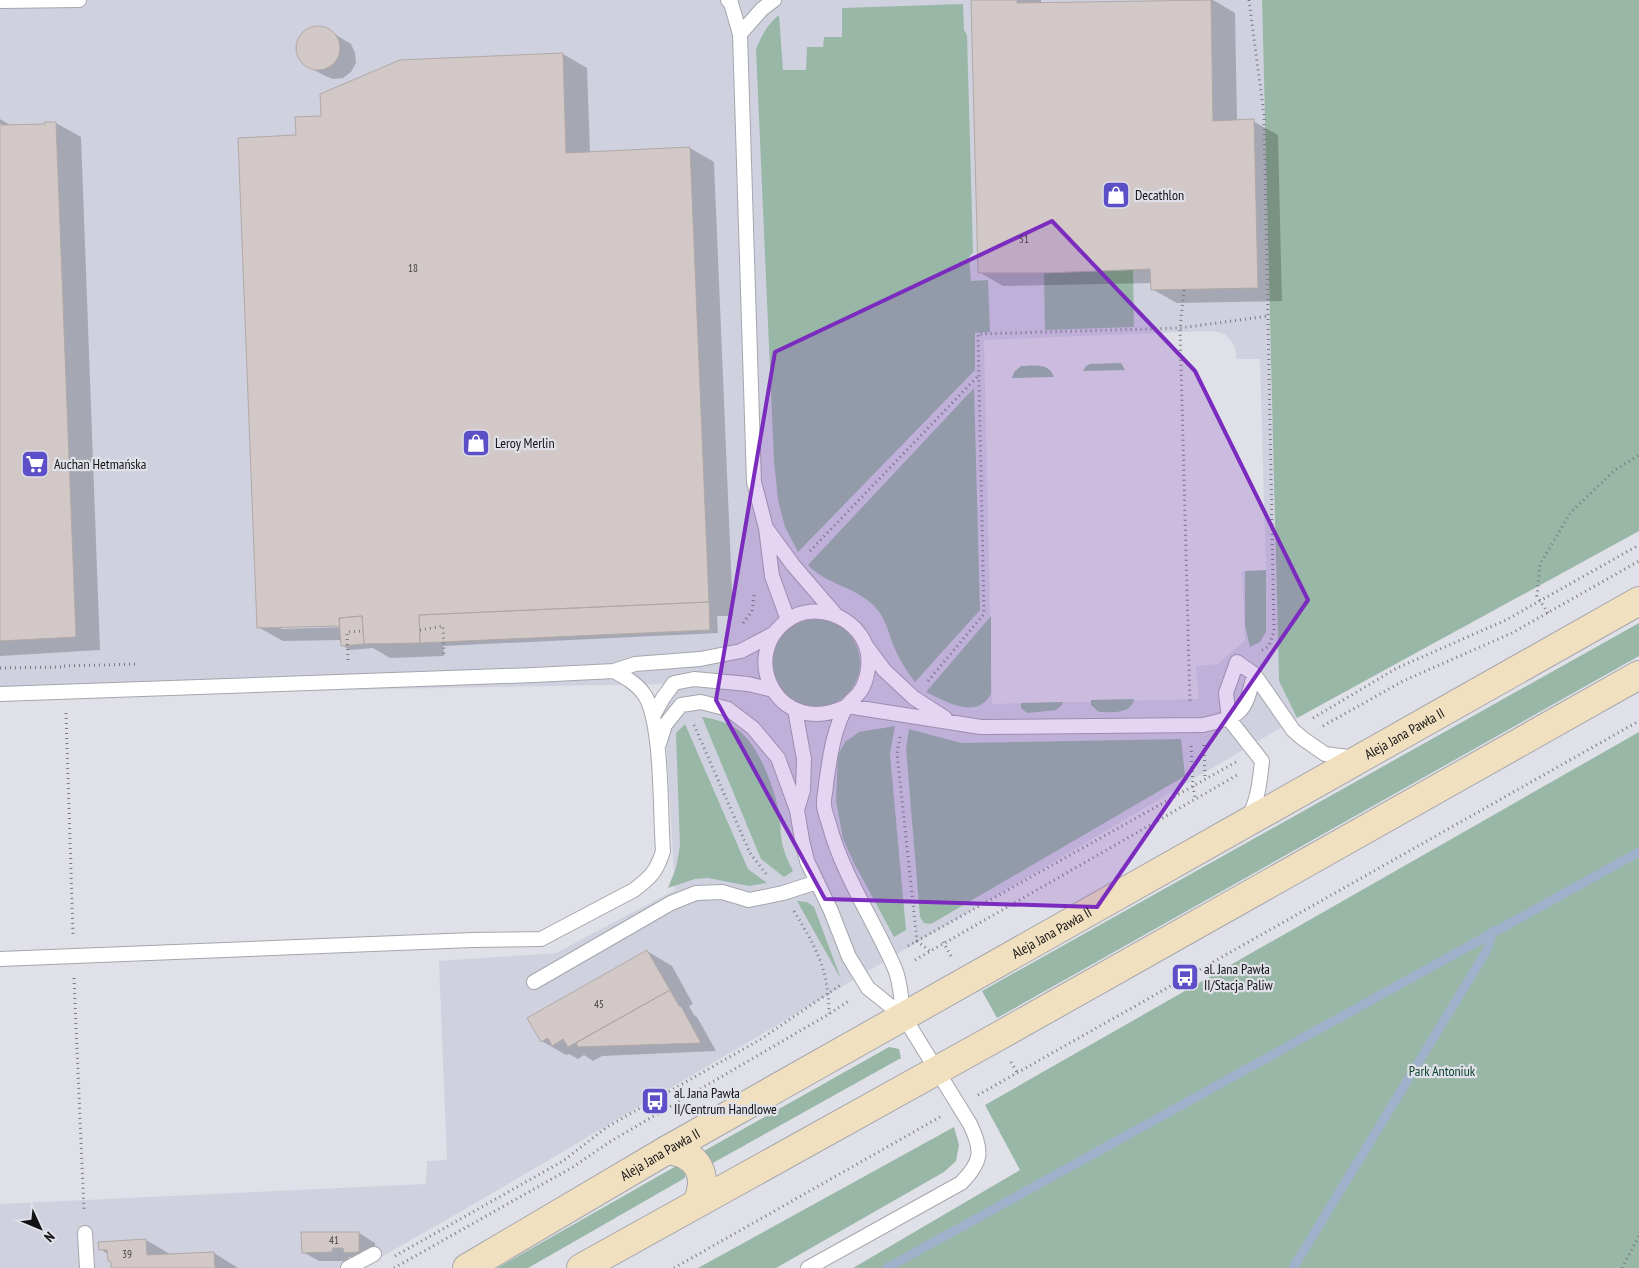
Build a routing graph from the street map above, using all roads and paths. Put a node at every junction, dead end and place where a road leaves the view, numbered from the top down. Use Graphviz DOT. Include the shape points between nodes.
graph roads {
  1 [pos="80,0"];
  2 [pos="728,0"];
  3 [pos="774,0"];
  4 [pos="1249,0"];
  5 [pos="0,1"];
  6 [pos="740,34"];
  7 [pos="1184,290"];
  8 [pos="1268,316"];
  9 [pos="1180,328"];
  10 [pos="979,374"];
  11 [pos="1639,455"];
  12 [pos="766,528"];
  13 [pos="1639,545"];
  14 [pos="793,566"];
  15 [pos="772,576"];
  16 [pos="1540,601"];
  17 [pos="1639,601"];
  18 [pos="1548,613"];
  19 [pos="836,615"];
  20 [pos="788,620"];
  21 [pos="740,629"];
  22 [pos="420,630"];
  23 [pos="363,631"];
  24 [pos="775,632"];
  25 [pos="866,646"];
  26 [pos="454,657"];
  27 [pos="358,659"];
  28 [pos="338,660"];
  29 [pos="348,660"];
  30 [pos="1238,662"];
  31 [pos="142,664"];
  32 [pos="64,666"];
  33 [pos="0,668"];
  34 [pos="614,671"];
  35 [pos="1254,674"];
  36 [pos="1639,675"];
  37 [pos="773,690"];
  38 [pos="66,692"];
  39 [pos="0,694"];
  40 [pos="914,698"];
  41 [pos="682,705"];
  42 [pos="846,706"];
  43 [pos="795,710"];
  44 [pos="904,714"];
  45 [pos="653,716"];
  46 [pos="1229,719"];
  47 [pos="950,721"];
  48 [pos="1639,721"];
  49 [pos="1197,725"];
  50 [pos="1293,730"];
  51 [pos="657,749"];
  52 [pos="1255,751"];
  53 [pos="1359,758"];
  54 [pos="1205,780"];
  55 [pos="1192,786"];
  56 [pos="1195,799"];
  57 [pos="797,810"];
  58 [pos="1246,822"];
  59 [pos="817,882"];
  60 [pos="783,893"];
  61 [pos="917,941"];
  62 [pos="73,956"];
  63 [pos="888,956"];
  64 [pos="0,959"];
  65 [pos="896,970"];
  66 [pos="858,974"];
  67 [pos="534,982"];
  68 [pos="868,988"];
  69 [pos="829,991"];
  70 [pos="830,1014"];
  71 [pos="904,1017"];
  72 [pos="937,1071"];
  73 [pos="958,1106"];
  74 [pos="667,1150"];
  75 [pos="697,1204"];
  76 [pos="85,1233"];
  77 [pos="1639,1236"];
  78 [pos="374,1254"];
  79 [pos="392,1258"];
  80 [pos="87,1268"];
  81 [pos="348,1268"];
  82 [pos="394,1268"];
  83 [pos="467,1268"];
  84 [pos="581,1268"];
  85 [pos="674,1268"];
  86 [pos="808,1268"];
  87 [pos="1622,1268"];
  1 -- 5 [label="lane"];
  2 -- 6 [label="lane"];
  3 -- 6 [label="lane"];
  4 -- 8 [label="path" via="1264,115"];
  6 -- 12 [label="lane" via="752,445 754,482"];
  7 -- 9 [label="path"];
  8 -- 9 [label="path"];
  8 -- 30 [label="path" via="1274,631 1266,648"];
  9 -- 10 [label="path" via="978,334"];
  9 -- 49 [label="path"];
  10 -- 14 [label="path"];
  10 -- 40 [label="path" via="984,614"];
  11 -- 16 [label="path" via="1615,470 1571,512 1540,564 1537,596"];
  12 -- 14 [label="lane"];
  12 -- 15 [label="lane"];
  13 -- 16 [label="path"];
  14 -- 19 [label="lane"];
  15 -- 20 [label="lane"];
  15 -- 21 [label="path" via="756,583 752,611"];
  16 -- 18 [label="path"];
  16 -- 50 [label="path" via="1506,620 1397,668"];
  17 -- 53 [label="main road, Aleja Jana Pawła II"];
  19 -- 20 [label="lane" via="819,611 803,613"];
  19 -- 25 [label="lane" via="854,627"];
  20 -- 24 [label="lane"];
  22 -- 26 [label="path" via="443,626 444,658"];
  23 -- 29 [label="path" via="347,632"];
  24 -- 34 [label="lane" via="741,651 700,660 635,664"];
  24 -- 37 [label="lane" via="766,651 766,671"];
  25 -- 40 [label="lane" via="884,670"];
  25 -- 42 [label="lane" via="869,662 866,679 859,694"];
  27 -- 29 [label="path"];
  28 -- 29 [label="path"];
  30 -- 35 [label="lane"];
  30 -- 46 [label="lane" via="1226,693"];
  31 -- 32 [label="path"];
  32 -- 33 [label="path"];
  32 -- 38 [label="path"];
  34 -- 38 [label="lane"];
  34 -- 45 [label="lane" via="630,680 644,694"];
  35 -- 46 [label="lane" via="1246,703"];
  35 -- 50 [label="lane"];
  36 -- 72 [label="main road"];
  37 -- 43 [label="lane" via="782,702"];
  37 -- 45 [label="lane" via="694,679 674,683"];
  38 -- 39 [label="lane"];
  38 -- 62 [label="path"];
  40 -- 47 [label="lane"];
  41 -- 51 [label="lane" via="665,725"];
  41 -- 57 [label="lane" via="701,702 728,709 753,728 778,758"];
  41 -- 60 [label="path" via="693,721 750,853"];
  42 -- 43 [label="lane" via="822,714"];
  42 -- 44 [label="lane"];
  42 -- 63 [label="lane" via="831,745 824,805 835,848"];
  43 -- 57 [label="lane" via="804,759 803,790"];
  44 -- 47 [label="lane"];
  44 -- 61 [label="path" via="897,753"];
  45 -- 51 [label="lane"];
  46 -- 49 [label="lane"];
  46 -- 52 [label="lane"];
  47 -- 49 [label="lane" via="980,726"];
  48 -- 73 [label="path"];
  49 -- 54 [label="path"];
  49 -- 55 [label="path"];
  50 -- 53 [label="lane" via="1325,754"];
  51 -- 62 [label="lane" via="663,851 658,867 634,890 541,939"];
  52 -- 54 [label="path"];
  52 -- 58 [label="lane" via="1262,761 1259,790"];
  53 -- 58 [label="main road, Aleja Jana Pawła II"];
  54 -- 55 [label="path"];
  55 -- 56 [label="path"];
  55 -- 61 [label="path"];
  57 -- 59 [label="lane" via="807,861"];
  58 -- 71 [label="main road, Aleja Jana Pawła II"];
  59 -- 60 [label="lane"];
  59 -- 66 [label="lane"];
  60 -- 67 [label="lane" via="749,900 722,892 696,893 671,903"];
  60 -- 69 [label="path" via="814,946 824,968"];
  61 -- 63 [label="path"];
  61 -- 65 [label="path" via="930,951"];
  62 -- 64 [label="lane"];
  62 -- 76 [label="path"];
  63 -- 65 [label="lane"];
  65 -- 71 [label="lane"];
  66 -- 68 [label="lane"];
  66 -- 69 [label="path"];
  68 -- 70 [label="path"];
  68 -- 71 [label="lane"];
  69 -- 70 [label="path"];
  69 -- 79 [label="path" via="761,1039 607,1128 563,1161"];
  70 -- 82 [label="path" via="611,1141 573,1167"];
  71 -- 72 [label="lane"];
  71 -- 74 [label="main road, Aleja Jana Pawła II"];
  72 -- 73 [label="lane"];
  72 -- 75 [label="main road"];
  73 -- 85 [label="path"];
  73 -- 86 [label="lane" via="978,1140 978,1162 971,1173 961,1183"];
  74 -- 75 [label="main road" via="688,1156 701,1172 703,1183"];
  74 -- 83 [label="main road, Aleja Jana Pawła II"];
  75 -- 84 [label="main road"];
  76 -- 80 [label="lane"];
  77 -- 87 [label="path"];
  78 -- 81 [label="lane"];
}
